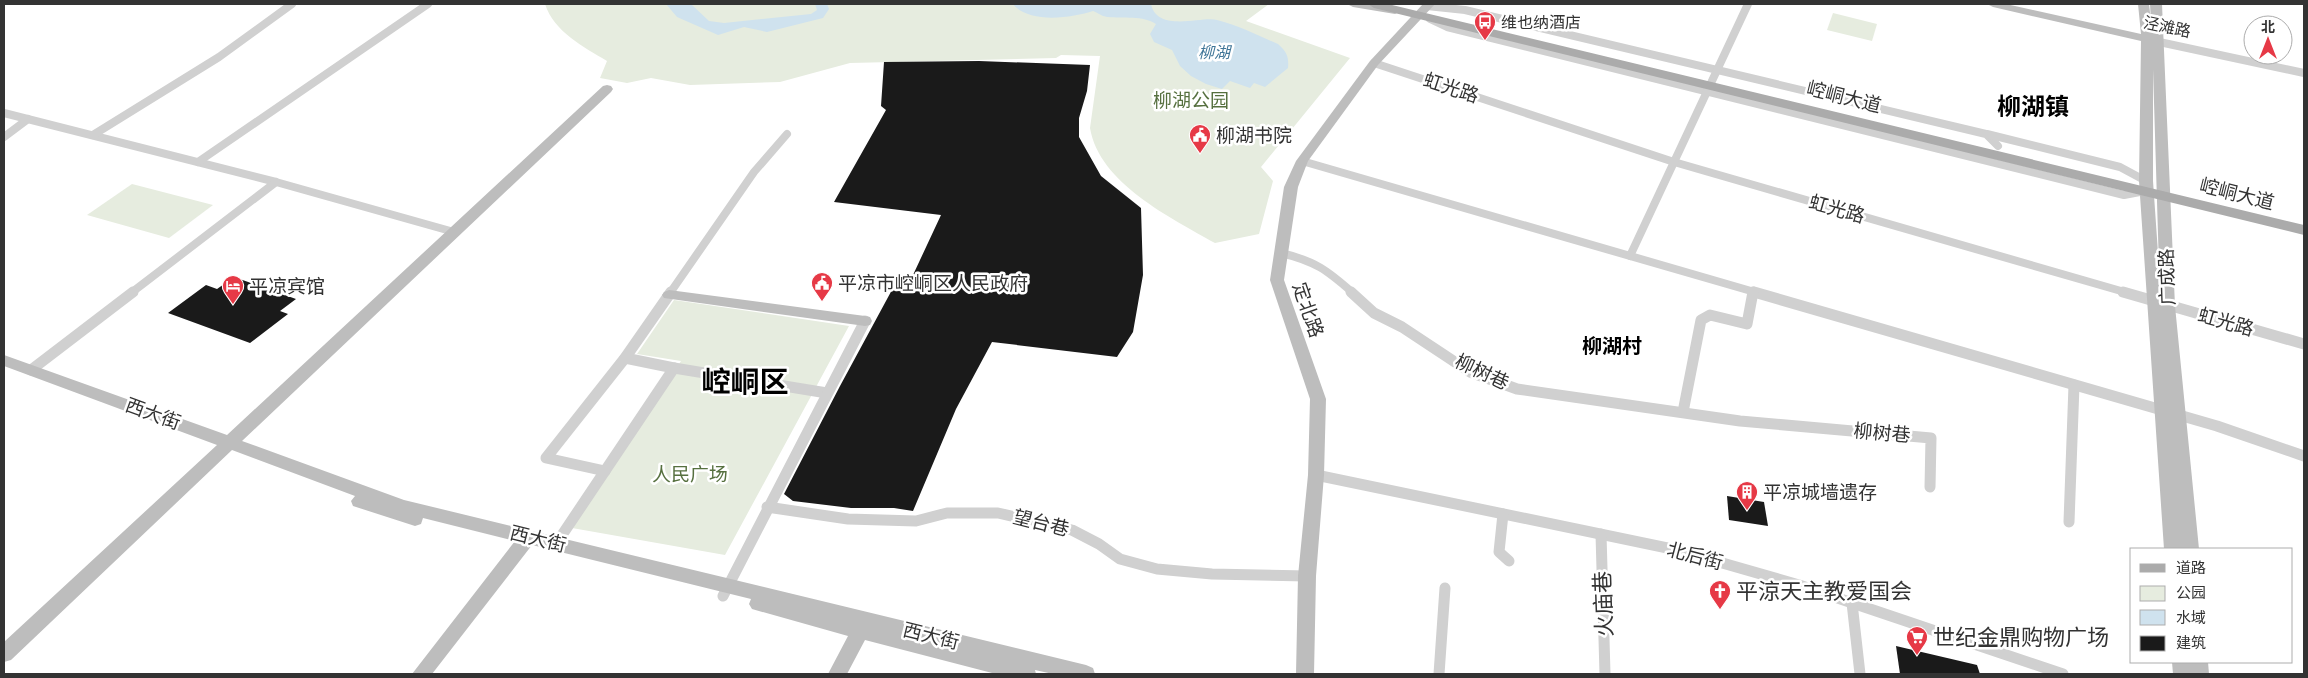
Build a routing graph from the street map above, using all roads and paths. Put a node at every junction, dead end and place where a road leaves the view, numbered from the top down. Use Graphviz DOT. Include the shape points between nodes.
graph roads {
  1 [pos="292,4"];
  2 [pos="428,4"];
  3 [pos="1352,4"];
  4 [pos="1374,4"];
  5 [pos="1748,4"];
  6 [pos="1993,4"];
  7 [pos="2144,4"];
  8 [pos="2156,4"];
  9 [pos="1422,6"];
  10 [pos="2153,40"];
  11 [pos="1374,63"];
  12 [pos="2304,73"];
  13 [pos="1712,81"];
  14 [pos="608,90"];
  15 [pos="4,113"];
  16 [pos="28,119"];
  17 [pos="787,134"];
  18 [pos="1986,134"];
  19 [pos="93,135"];
  20 [pos="4,137"];
  21 [pos="1998,146"];
  22 [pos="1302,161"];
  23 [pos="198,162"];
  24 [pos="1674,162"];
  25 [pos="276,182"];
  26 [pos="2147,186"];
  27 [pos="2164,190"];
  28 [pos="2304,219"];
  29 [pos="2304,230"];
  30 [pos="454,232"];
  31 [pos="1281,253"];
  32 [pos="1630,256"];
  33 [pos="1753,292"];
  34 [pos="669,295"];
  35 [pos="2162,304"];
  36 [pos="865,321"];
  37 [pos="2304,344"];
  38 [pos="625,358"];
  39 [pos="4,360"];
  40 [pos="674,368"];
  41 [pos="4,370"];
  42 [pos="32,370"];
  43 [pos="2074,385"];
  44 [pos="826,393"];
  45 [pos="2163,411"];
  46 [pos="1683,412"];
  47 [pos="2179,415"];
  48 [pos="224,446"];
  49 [pos="2304,456"];
  50 [pos="605,471"];
  51 [pos="1316,475"];
  52 [pos="1930,487"];
  53 [pos="767,507"];
  54 [pos="1503,514"];
  55 [pos="2069,522"];
  56 [pos="1601,534"];
  57 [pos="525,541"];
  58 [pos="556,544"];
  59 [pos="2173,548"];
  60 [pos="2190,548"];
  61 [pos="1509,560"];
  62 [pos="1307,576"];
  63 [pos="1445,588"];
  64 [pos="725,591"];
  65 [pos="1852,603"];
  66 [pos="864,625"];
  67 [pos="4,654"];
  68 [pos="421,674"];
  69 [pos="837,674"];
  70 [pos="1027,674"];
  71 [pos="1086,674"];
  72 [pos="1305,674"];
  73 [pos="1439,674"];
  74 [pos="1605,674"];
  75 [pos="1860,674"];
  76 [pos="2063,674"];
  1 -- 19 [label="street" via="219,57"];
  2 -- 23 [label="street"];
  3 -- 9 [label="main road"];
  4 -- 9 [label="main road, 崆峒大道"];
  5 -- 13 [label="street"];
  6 -- 10 [label="main road, 泾滩路"];
  7 -- 10 [label="main road, 广成路"];
  8 -- 10 [label="main road, 广成路"];
  9 -- 11 [label="main road, 定北路"];
  9 -- 13 [label="main road, 崆峒大道"];
  10 -- 12 [label="street, 泾滩路"];
  10 -- 26 [label="main road, 广成路"];
  10 -- 27 [label="main road, 广成路"];
  11 -- 22 [label="main road, 定北路"];
  11 -- 24 [label="street, 虹光路"];
  13 -- 18 [label="street"];
  13 -- 21 [label="main road, 崆峒大道"];
  13 -- 24 [label="street"];
  13 -- 26 [label="main road, 崆峒大道"];
  14 -- 30 [label="main road"];
  15 -- 16 [label="street"];
  16 -- 19 [label="street"];
  16 -- 20 [label="street"];
  17 -- 34 [label="street" via="754,172"];
  18 -- 21 [label="street"];
  18 -- 26 [label="street" via="2120,167"];
  19 -- 23 [label="street"];
  21 -- 26 [label="main road, 崆峒大道"];
  22 -- 31 [label="main road, 定北路" via="1290,187"];
  22 -- 32 [label="street"];
  23 -- 25 [label="street"];
  24 -- 32 [label="street"];
  24 -- 35 [label="street, 虹光路"];
  25 -- 30 [label="street"];
  25 -- 42 [label="street"];
  26 -- 27 [label="main road, 崆峒大道"];
  26 -- 35 [label="main road, 广成路"];
  27 -- 28 [label="main road, 崆峒大道"];
  27 -- 29 [label="main road, 崆峒大道"];
  27 -- 35 [label="main road, 广成路"];
  30 -- 48 [label="main road"];
  31 -- 46 [label="street, 柳树巷" via="1307,259 1331,273 1374,313 1402,327 1470,372 1517,388"];
  31 -- 51 [label="main road, 定北路" via="1277,280 1318,399"];
  32 -- 33 [label="street"];
  33 -- 43 [label="street"];
  33 -- 46 [label="street" via="1748,324 1710,315 1701,320"];
  34 -- 36 [label="main road"];
  34 -- 38 [label="street"];
  35 -- 37 [label="street, 虹光路"];
  35 -- 45 [label="main road, 广成路"];
  35 -- 47 [label="main road, 广成路"];
  36 -- 44 [label="street"];
  38 -- 40 [label="street"];
  38 -- 50 [label="street" via="546,458"];
  39 -- 42 [label="main road, 西大街"];
  40 -- 44 [label="street"];
  40 -- 50 [label="street"];
  41 -- 48 [label="main road, 西大街"];
  42 -- 48 [label="main road, 西大街"];
  43 -- 45 [label="street"];
  43 -- 55 [label="street"];
  44 -- 53 [label="street"];
  45 -- 47 [label="street"];
  45 -- 59 [label="main road, 广成路"];
  46 -- 52 [label="street, 柳树巷" via="1931,438"];
  47 -- 49 [label="street"];
  47 -- 60 [label="main road, 广成路"];
  48 -- 57 [label="main road, 西大街" via="394,514"];
  48 -- 67 [label="main road"];
  50 -- 58 [label="street"];
  51 -- 54 [label="street, 北后街"];
  51 -- 62 [label="main road, 定北路"];
  53 -- 62 [label="street, 望台巷" via="848,519 916,521 947,514 998,513 1072,530 1120,559 1157,569"];
  53 -- 64 [label="street"];
  54 -- 56 [label="street, 北后街"];
  54 -- 61 [label="street" via="1499,552"];
  56 -- 65 [label="street, 北后街" via="1677,550"];
  56 -- 74 [label="street, 火庙巷"];
  57 -- 58 [label="main road, 西大街"];
  57 -- 64 [label="main road, 西大街"];
  57 -- 68 [label="main road"];
  58 -- 64 [label="main road, 西大街"];
  62 -- 72 [label="main road, 定北路"];
  63 -- 73 [label="street"];
  64 -- 66 [label="main road, 西大街"];
  65 -- 75 [label="street"];
  65 -- 76 [label="street, 北后街"];
  66 -- 69 [label="main road"];
  66 -- 70 [label="main road, 西大街"];
  66 -- 71 [label="main road, 西大街"];
}
